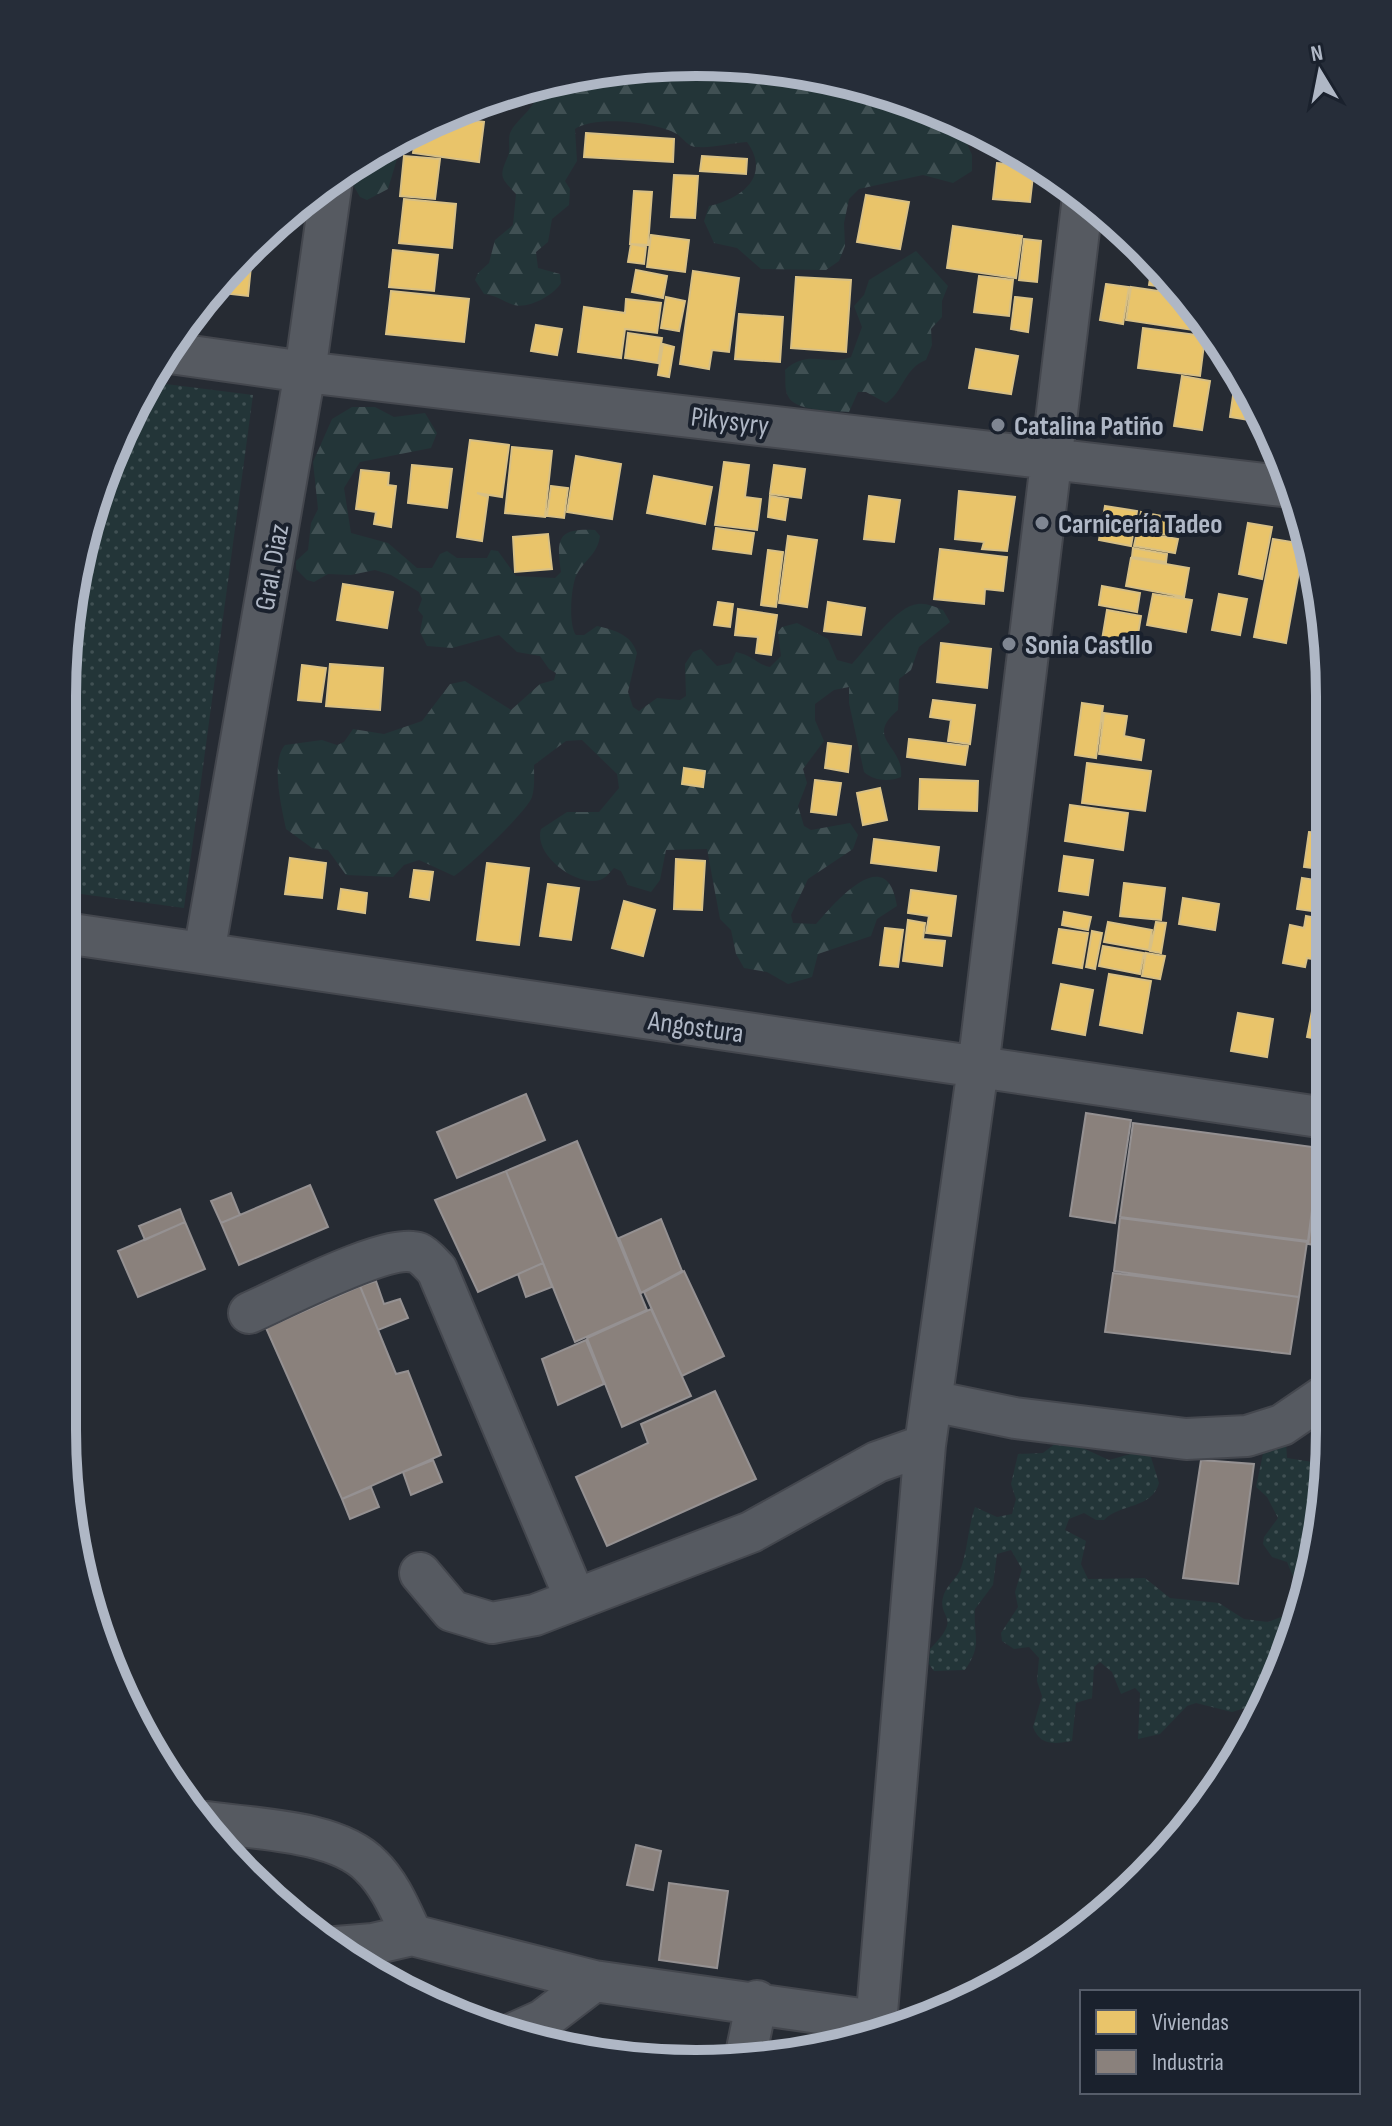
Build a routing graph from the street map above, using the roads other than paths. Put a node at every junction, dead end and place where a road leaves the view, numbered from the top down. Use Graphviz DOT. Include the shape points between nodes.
graph roads {
  1 [pos="330,196"];
  2 [pos="1081,211"];
  3 [pos="179,354"];
  4 [pos="305,372"];
  5 [pos="1051,457"];
  6 [pos="1279,485"];
  7 [pos="76,935"];
  8 [pos="204,953"];
  9 [pos="978,1068"];
  10 [pos="1316,1117"];
  11 [pos="249,1313"];
  12 [pos="932,1401"];
  13 [pos="1316,1402"];
  14 [pos="925,1445"];
  15 [pos="420,1573"];
  16 [pos="575,1598"];
  17 [pos="218,1824"];
  18 [pos="412,1935"];
  19 [pos="352,1946"];
  20 [pos="594,1981"];
  21 [pos="757,2001"];
  22 [pos="875,2023"];
  23 [pos="866,2026"];
  24 [pos="528,2027"];
  25 [pos="747,2048"];
  1 -- 4 [label="street, Gral. Diaz"];
  2 -- 5 [label="street"];
  3 -- 4 [label="street, Pikysyry"];
  4 -- 5 [label="street, Pikysyry"];
  4 -- 8 [label="street, Gral. Diaz"];
  5 -- 6 [label="street, Pikysyry"];
  5 -- 9 [label="street"];
  7 -- 8 [label="street, Angostura"];
  8 -- 9 [label="street, Angostura"];
  9 -- 10 [label="street, Angostura"];
  9 -- 12 [label="street"];
  11 -- 16 [label="street" via="364,1262 396,1251 419,1254 437,1270"];
  12 -- 13 [label="street" via="1015,1418 1186,1439 1247,1436 1282,1425"];
  12 -- 14 [label="street"];
  14 -- 16 [label="street" via="877,1462 751,1532"];
  14 -- 22 [label="street"];
  15 -- 16 [label="street" via="452,1611 492,1623 535,1615"];
  17 -- 18 [label="street" via="329,1841 370,1864"];
  18 -- 19 [label="street"];
  18 -- 20 [label="street"];
  20 -- 21 [label="street"];
  20 -- 24 [label="street"];
  21 -- 23 [label="street"];
  21 -- 25 [label="street"];
}
